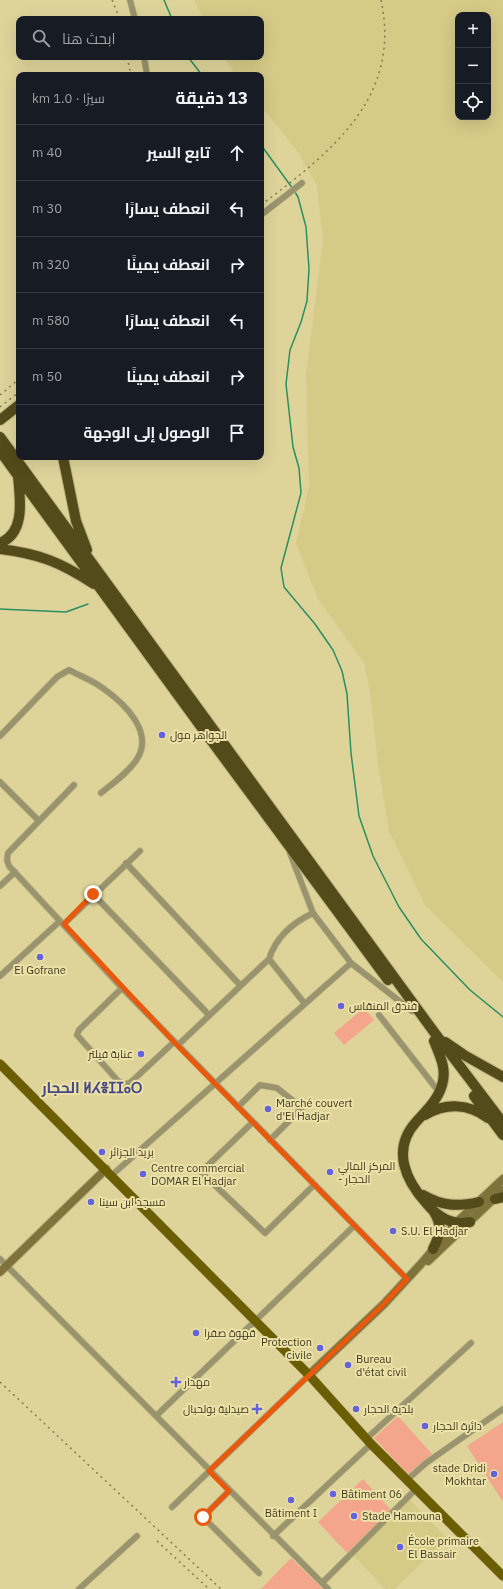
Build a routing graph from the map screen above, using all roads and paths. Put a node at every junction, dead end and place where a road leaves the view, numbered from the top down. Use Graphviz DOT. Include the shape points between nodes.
graph roads {
  1 [pos="130,0"];
  2 [pos="134,16"];
  3 [pos="144,60"];
  4 [pos="146,72"];
  5 [pos="302,183"];
  6 [pos="264,213"];
  7 [pos="16,407"];
  8 [pos="0,420"];
  9 [pos="0,436"];
  10 [pos="0,451"];
  11 [pos="16,458"];
  12 [pos="17,460"];
  13 [pos="64,460"];
  14 [pos="18,476"];
  15 [pos="0,543"];
  16 [pos="0,549"];
  17 [pos="92,563"];
  18 [pos="99,587"];
  19 [pos="0,736"];
  20 [pos="0,782"];
  21 [pos="74,785"];
  22 [pos="102,793"];
  23 [pos="39,821"];
  24 [pos="286,842"];
  25 [pos="140,851"];
  26 [pos="126,863"];
  27 [pos="15,872"];
  28 [pos="0,886"];
  29 [pos="93,894"];
  30 [pos="313,912"];
  31 [pos="62,923"];
  32 [pos="269,959"];
  33 [pos="351,963"];
  34 [pos="0,976"];
  35 [pos="240,985"];
  36 [pos="122,988"];
  37 [pos="305,1004"];
  38 [pos="412,1011"];
  39 [pos="379,1015"];
  40 [pos="209,1016"];
  41 [pos="434,1036"];
  42 [pos="176,1043"];
  43 [pos="0,1064"];
  44 [pos="503,1077"];
  45 [pos="215,1084"];
  46 [pos="439,1092"];
  47 [pos="238,1107"];
  48 [pos="420,1118"];
  49 [pos="492,1121"];
  50 [pos="253,1122"];
  51 [pos="503,1123"];
  52 [pos="503,1136"];
  53 [pos="270,1140"];
  54 [pos="109,1172"];
  55 [pos="503,1179"];
  56 [pos="314,1185"];
  57 [pos="503,1190"];
  58 [pos="418,1192"];
  59 [pos="499,1198"];
  60 [pos="478,1202"];
  61 [pos="434,1212"];
  62 [pos="470,1222"];
  63 [pos="456,1223"];
  64 [pos="354,1226"];
  65 [pos="433,1249"];
  66 [pos="0,1259"];
  67 [pos="420,1265"];
  68 [pos="3,1269"];
  69 [pos="407,1279"];
  70 [pos="256,1322"];
  71 [pos="471,1343"];
  72 [pos="309,1375"];
  73 [pos="503,1410"];
  74 [pos="156,1416"];
  75 [pos="369,1442"];
  76 [pos="209,1471"];
  77 [pos="407,1480"];
  78 [pos="416,1489"];
  79 [pos="229,1491"];
  80 [pos="172,1507"];
  81 [pos="137,1536"];
  82 [pos="274,1536"];
  83 [pos="259,1573"];
  84 [pos="503,1576"];
  85 [pos="322,1583"];
  86 [pos="79,1589"];
  87 [pos="328,1589"];
  1 -- 2 [label="street"];
  3 -- 4 [label="street"];
  5 -- 6 [label="street"];
  7 -- 8 [label="highway"];
  9 -- 11 [label="highway"];
  10 -- 14 [label="highway"];
  12 -- 17 [label="highway"];
  13 -- 17 [label="highway" via="76,521"];
  14 -- 15 [label="highway" via="20,516 11,536"];
  14 -- 18 [label="highway"];
  16 -- 18 [label="highway" via="43,556"];
  17 -- 41 [label="highway"];
  18 -- 24 [label="highway"];
  19 -- 22 [label="street" via="57,677 69,670 104,688 132,714 142,732 142,738 137,760"];
  20 -- 23 [label="street"];
  21 -- 23 [label="street"];
  23 -- 27 [label="street" via="8,853 8,863"];
  24 -- 30 [label="street"];
  24 -- 38 [label="highway"];
  25 -- 26 [label="street"];
  26 -- 29 [label="street"];
  26 -- 35 [label="street"];
  27 -- 28 [label="street"];
  27 -- 31 [label="street"];
  29 -- 31 [label="street"];
  29 -- 40 [label="street"];
  30 -- 32 [label="street" via="285,930 272,948"];
  30 -- 33 [label="street"];
  31 -- 34 [label="street"];
  31 -- 36 [label="street"];
  32 -- 35 [label="street"];
  32 -- 37 [label="street"];
  33 -- 37 [label="street"];
  33 -- 38 [label="street"];
  35 -- 40 [label="street"];
  36 -- 42 [label="street"];
  36 -- 42 [label="street" via="79,1030 77,1035 118,1082 130,1083"];
  37 -- 45 [label="street"];
  38 -- 41 [label="highway"];
  39 -- 46 [label="street"];
  40 -- 42 [label="street"];
  41 -- 44 [label="highway"];
  41 -- 46 [label="highway" via="444,1069"];
  41 -- 49 [label="highway"];
  41 -- 51 [label="highway"];
  42 -- 45 [label="street"];
  43 -- 54 [label="main road"];
  45 -- 47 [label="street"];
  45 -- 54 [label="street"];
  46 -- 48 [label="highway"];
  47 -- 50 [label="street"];
  47 -- 53 [label="street" via="260,1085 277,1088 302,1108"];
  48 -- 49 [label="highway" via="443,1106 454,1106 469,1108"];
  48 -- 58 [label="highway" via="407,1135 403,1155 406,1175"];
  49 -- 52 [label="highway"];
  50 -- 53 [label="street"];
  50 -- 56 [label="street" via="201,1172 265,1233"];
  53 -- 56 [label="street"];
  54 -- 68 [label="main road"];
  54 -- 70 [label="main road"];
  55 -- 60 [label="main road"];
  56 -- 64 [label="street"];
  57 -- 59 [label="main road"];
  58 -- 60 [label="highway" via="435,1202 448,1205"];
  58 -- 61 [label="highway"];
  59 -- 62 [label="main road"];
  60 -- 63 [label="main road"];
  61 -- 63 [label="highway"];
  61 -- 65 [label="highway" via="439,1220 440,1229"];
  62 -- 63 [label="highway"];
  62 -- 67 [label="main road" via="438,1253"];
  63 -- 65 [label="main road"];
  64 -- 69 [label="street"];
  64 -- 70 [label="street"];
  65 -- 67 [label="main road"];
  66 -- 68 [label="street"];
  67 -- 69 [label="main road"];
  68 -- 74 [label="street"];
  69 -- 72 [label="main road"];
  70 -- 72 [label="main road"];
  70 -- 74 [label="street"];
  71 -- 75 [label="street"];
  72 -- 75 [label="main road"];
  72 -- 76 [label="street"];
  73 -- 77 [label="street" via="426,1463"];
  74 -- 76 [label="street"];
  75 -- 77 [label="main road"];
  75 -- 82 [label="street"];
  76 -- 79 [label="street"];
  76 -- 80 [label="street"];
  77 -- 78 [label="main road"];
  78 -- 84 [label="main road"];
  78 -- 85 [label="street"];
  79 -- 82 [label="street"];
  79 -- 83 [label="street" via="203,1517"];
  81 -- 86 [label="street"];
  82 -- 85 [label="street"];
  85 -- 87 [label="street"];
}
